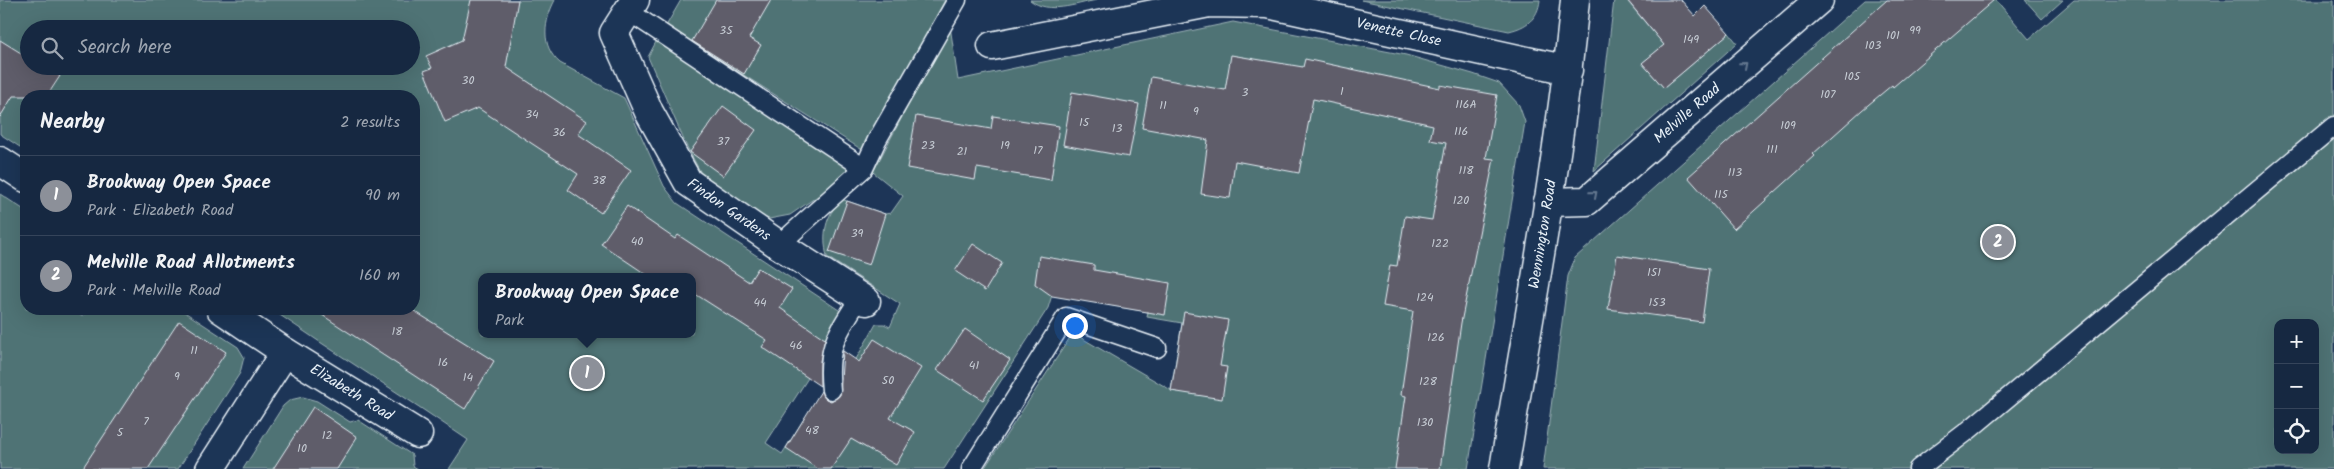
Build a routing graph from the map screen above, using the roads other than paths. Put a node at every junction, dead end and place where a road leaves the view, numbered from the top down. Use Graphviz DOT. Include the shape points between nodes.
graph roads {
  1 [pos="957,0"];
  2 [pos="1575,0"];
  3 [pos="1819,0"];
  4 [pos="632,5"];
  5 [pos="992,46"];
  6 [pos="1568,70"];
  7 [pos="2334,126"];
  8 [pos="0,161"];
  9 [pos="864,168"];
  10 [pos="20,174"];
  11 [pos="1548,202"];
  12 [pos="779,245"];
  13 [pos="863,299"];
  14 [pos="230,315"];
  15 [pos="1157,348"];
  16 [pos="285,352"];
  17 [pos="831,390"];
  18 [pos="418,434"];
  19 [pos="210,469"];
  20 [pos="971,469"];
  21 [pos="1504,469"];
  22 [pos="1918,469"];
  1 -- 9 [label="lane"];
  2 -- 6 [label="street, Wennington Road"];
  11 -- 3 [label="street, Melville Road, one-way" via="1587,201"];
  4 -- 9 [label="lane"];
  4 -- 12 [label="street, Findon Gardens" via="614,33 649,112 688,182"];
  5 -- 6 [label="street, Venette Close" via="1209,3 1268,4"];
  6 -- 11 [label="street, Wennington Road"];
  7 -- 22 [label="lane"];
  8 -- 10 [label="street"];
  9 -- 12 [label="lane"];
  11 -- 21 [label="street, Wennington Road"];
  12 -- 13 [label="street, Findon Gardens"];
  13 -- 17 [label="lane" via="833,343 828,368"];
  14 -- 16 [label="street, Elizabeth Road"];
  15 -- 20 [label="lane" via="1066,317"];
  16 -- 18 [label="street, Elizabeth Road"];
  16 -- 19 [label="street"];
}
